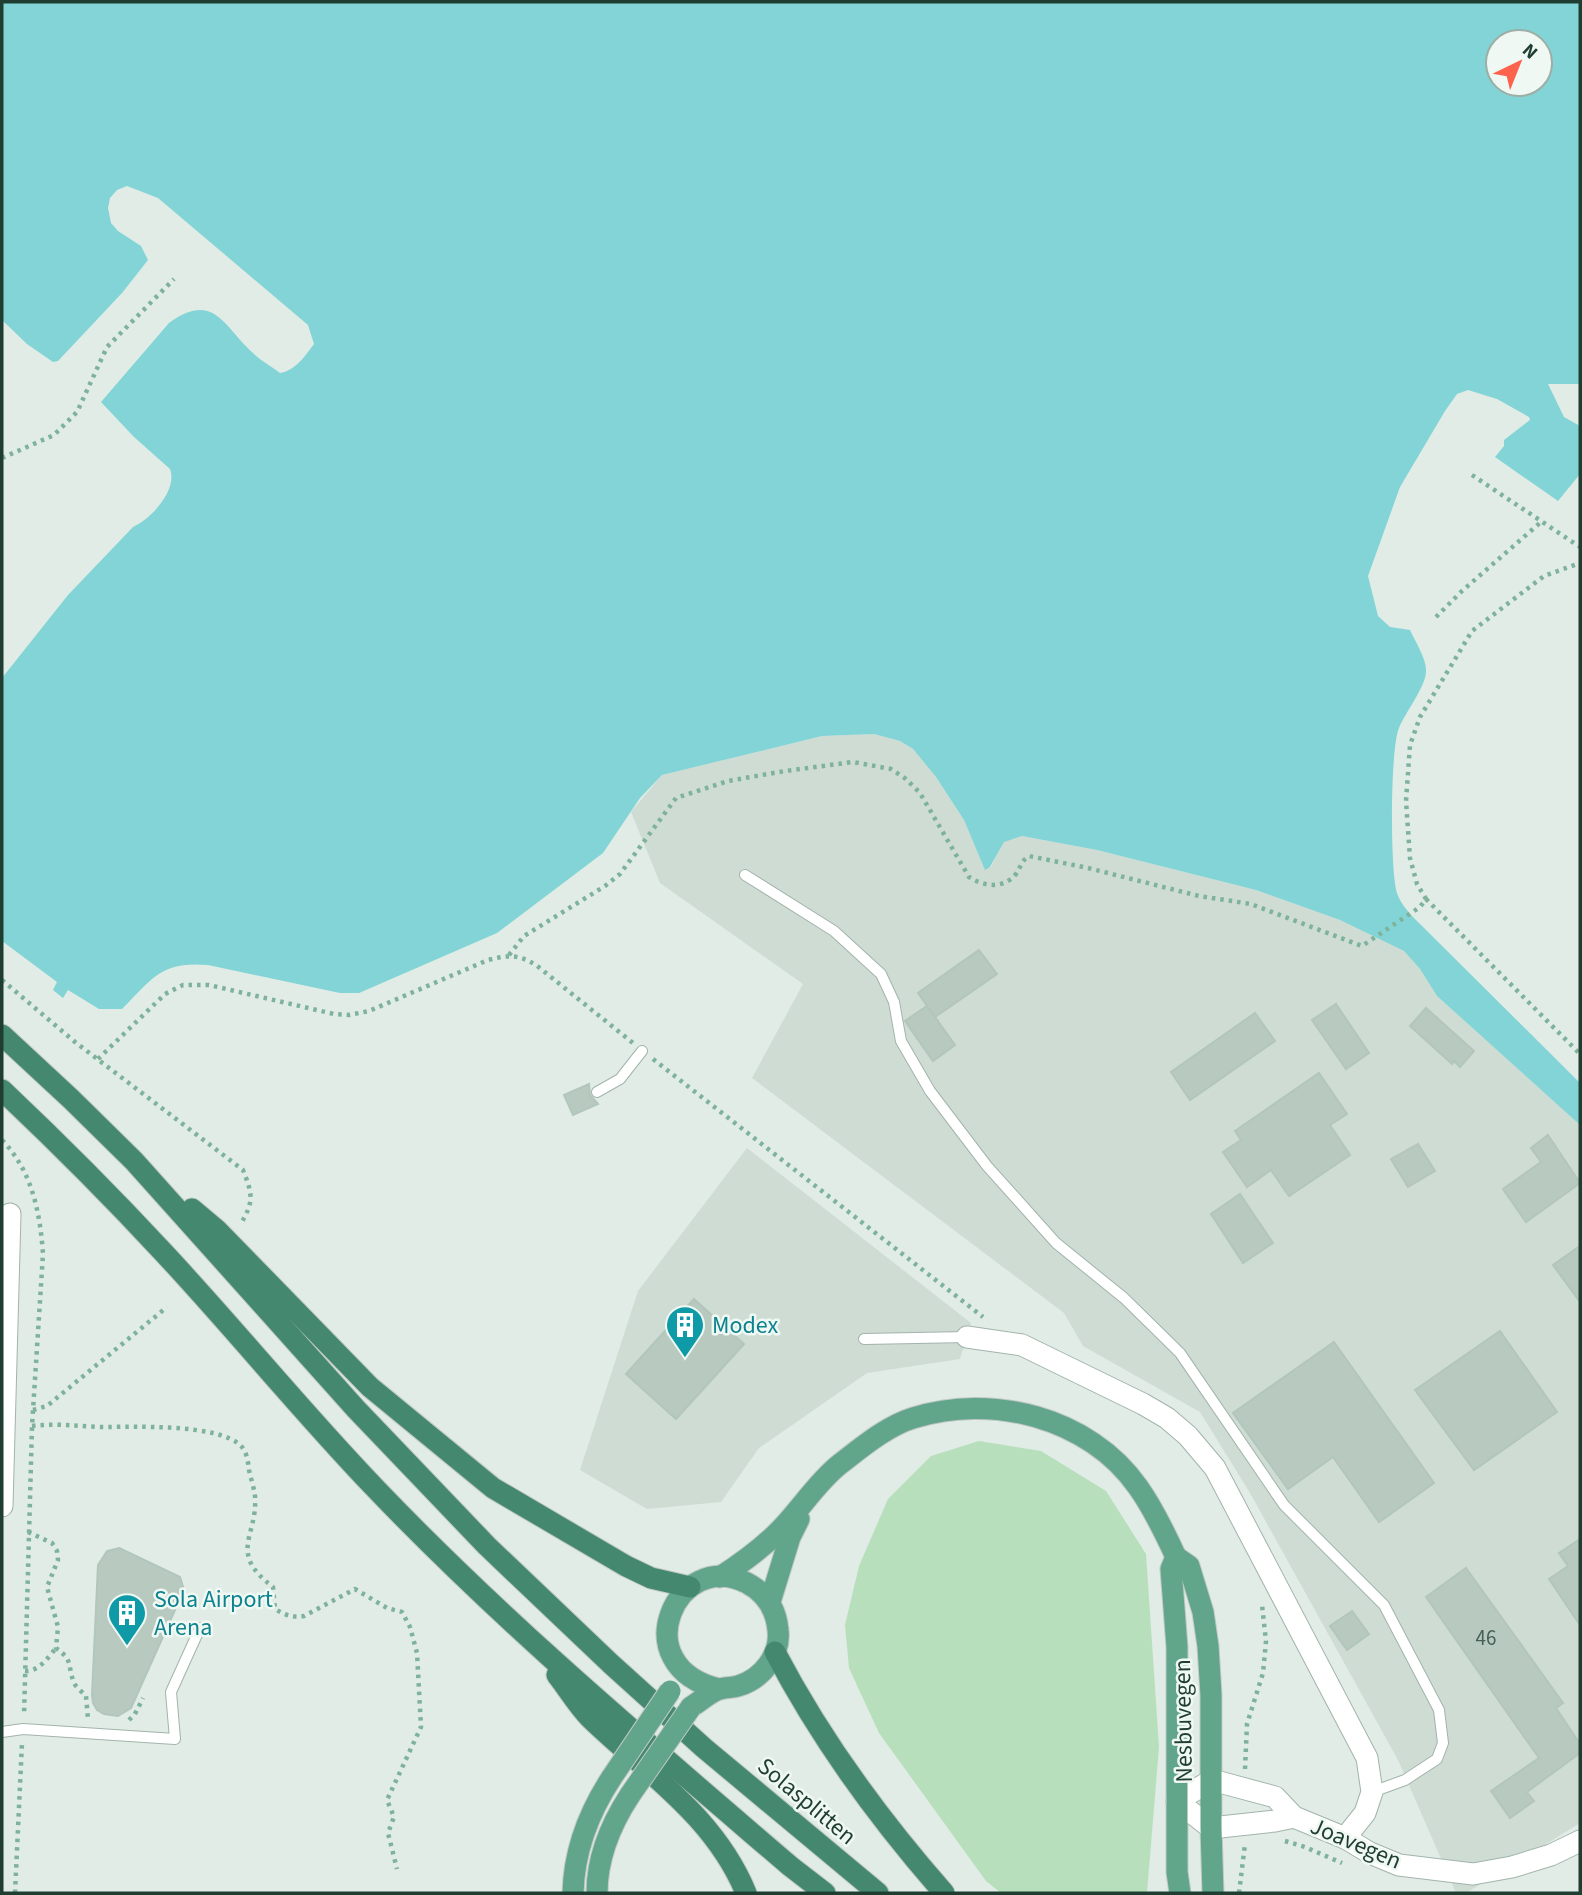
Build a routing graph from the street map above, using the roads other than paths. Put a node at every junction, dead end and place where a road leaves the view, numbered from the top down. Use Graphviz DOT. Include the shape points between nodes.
graph roads {
  1 [pos="745,875"];
  2 [pos="2,1035"];
  3 [pos="642,1051"];
  4 [pos="2,1090"];
  5 [pos="597,1092"];
  6 [pos="134,1161"];
  7 [pos="6,1208"];
  8 [pos="967,1337"];
  9 [pos="864,1339"];
  10 [pos="810,1497"];
  11 [pos="2,1506"];
  12 [pos="1176,1557"];
  13 [pos="720,1577"];
  14 [pos="690,1587"];
  15 [pos="770,1602"];
  16 [pos="200,1628"];
  17 [pos="533,1643"];
  18 [pos="775,1652"];
  19 [pos="676,1663"];
  20 [pos="719,1689"];
  21 [pos="2,1732"];
  22 [pos="1212,1780"];
  23 [pos="1372,1792"];
  24 [pos="1177,1801"];
  25 [pos="1294,1817"];
  26 [pos="1211,1828"];
  27 [pos="1345,1838"];
  28 [pos="1580,1840"];
  29 [pos="1474,1884"];
  30 [pos="573,1893"];
  31 [pos="597,1893"];
  32 [pos="746,1893"];
  33 [pos="825,1893"];
  34 [pos="878,1893"];
  35 [pos="944,1893"];
  36 [pos="1180,1893"];
  37 [pos="1213,1893"];
  1 -- 23 [label="lane" via="834,931 881,974 894,1002 901,1041 930,1091 987,1166 1056,1243 1124,1298 1180,1353 1284,1505 1384,1605 1439,1710 1443,1743 1437,1759 1405,1780"];
  2 -- 6 [label="highway"];
  3 -- 5 [label="lane" via="620,1079"];
  4 -- 17 [label="highway" via="155,1243 374,1487"];
  6 -- 14 [label="highway" via="217,1230 370,1387 493,1488 626,1566 651,1578"];
  6 -- 34 [label="highway, Solasplitten" via="356,1409 487,1546 704,1748"];
  7 -- 11 [label="street"];
  8 -- 9 [label="lane"];
  8 -- 23 [label="street" via="1022,1345 1053,1358 1167,1418 1188,1436 1215,1468 1367,1758"];
  10 -- 12 [label="main road, Nesbuvegen" via="837,1466 910,1419 948,1410 1023,1412 1064,1427 1104,1451 1137,1485"];
  10 -- 13 [label="main road" via="751,1556"];
  10 -- 15 [label="main road" via="790,1537"];
  12 -- 22 [label="main road, Nesbuvegen" via="1189,1566 1204,1621"];
  12 -- 24 [label="main road" via="1171,1569 1178,1647"];
  13 -- 14 [label="main road"];
  13 -- 15 [label="main road" via="740,1579"];
  14 -- 19 [label="main road" via="667,1622 668,1644"];
  15 -- 18 [label="main road" via="779,1635"];
  16 -- 21 [label="lane" via="172,1692 175,1739 23,1729"];
  17 -- 32 [label="highway" via="588,1716 695,1813 721,1845"];
  17 -- 33 [label="highway"];
  18 -- 20 [label="main road" via="753,1680"];
  18 -- 35 [label="highway" via="844,1766 895,1837"];
  19 -- 20 [label="main road" via="695,1681"];
  19 -- 30 [label="main road, bridge" via="670,1691 597,1801 578,1853"];
  20 -- 31 [label="main road, bridge" via="691,1707 630,1795 610,1833"];
  22 -- 24 [label="street"];
  22 -- 25 [label="street, Joavegen" via="1275,1797"];
  22 -- 26 [label="main road, Nesbuvegen"];
  23 -- 27 [label="street" via="1364,1813"];
  24 -- 26 [label="street"];
  24 -- 36 [label="main road"];
  25 -- 26 [label="street, Joavegen"];
  25 -- 27 [label="street, Joavegen"];
  26 -- 37 [label="main road, Nesbuvegen"];
  27 -- 29 [label="street, Joavegen" via="1399,1865"];
  28 -- 29 [label="street, Joavegen"];
}
